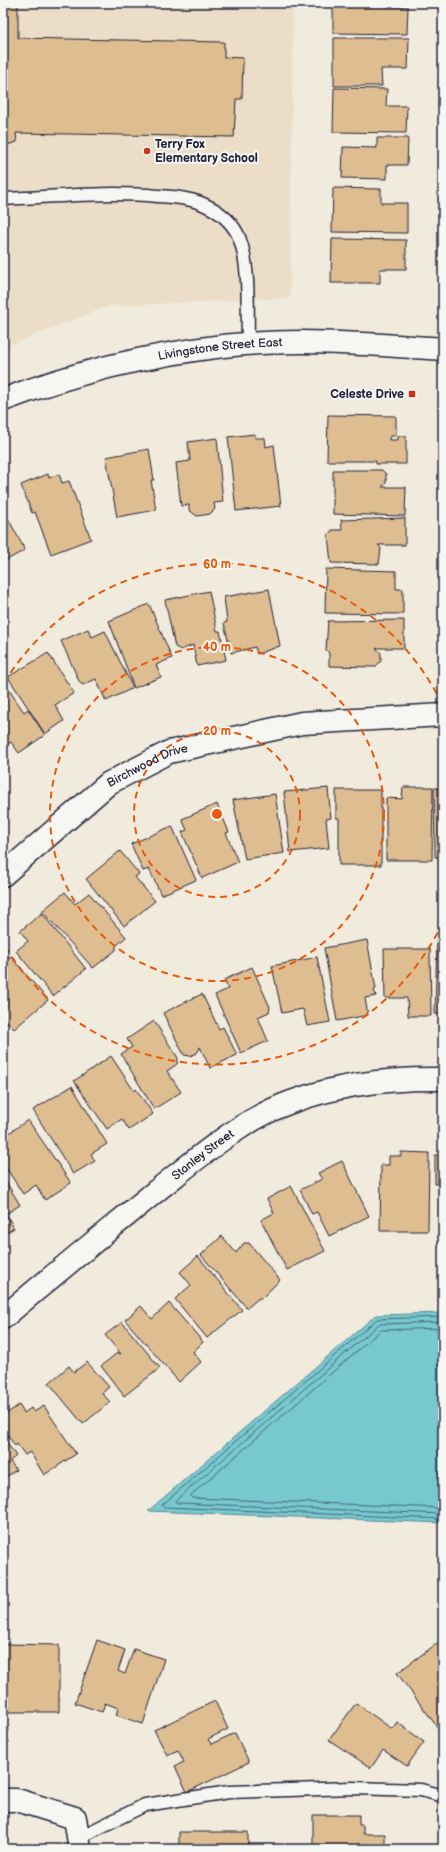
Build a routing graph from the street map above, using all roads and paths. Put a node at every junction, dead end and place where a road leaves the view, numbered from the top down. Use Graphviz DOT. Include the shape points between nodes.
graph roads {
  1 [pos="3,199"];
  2 [pos="248,345"];
  3 [pos="443,349"];
  4 [pos="3,400"];
  5 [pos="443,715"];
  6 [pos="3,875"];
  7 [pos="443,1079"];
  8 [pos="3,1318"];
  9 [pos="443,1796"];
  10 [pos="3,1800"];
  11 [pos="79,1843"];
  1 -- 2 [label="lane" via="152,195 191,200 213,209 231,224 243,249"];
  2 -- 3 [label="street, Livingstone Street East" via="367,343"];
  2 -- 4 [label="street, Livingstone Street East" via="223,346 97,369"];
  5 -- 6 [label="street, Birchwood Drive" via="302,723 169,752 110,783"];
  7 -- 8 [label="street, Stanley Street" via="382,1081 338,1088 291,1102 255,1118 220,1141 66,1264"];
  9 -- 11 [label="lane" via="421,1790 352,1788 229,1792 145,1805"];
  10 -- 11 [label="street" via="17,1800 75,1818"];
}
